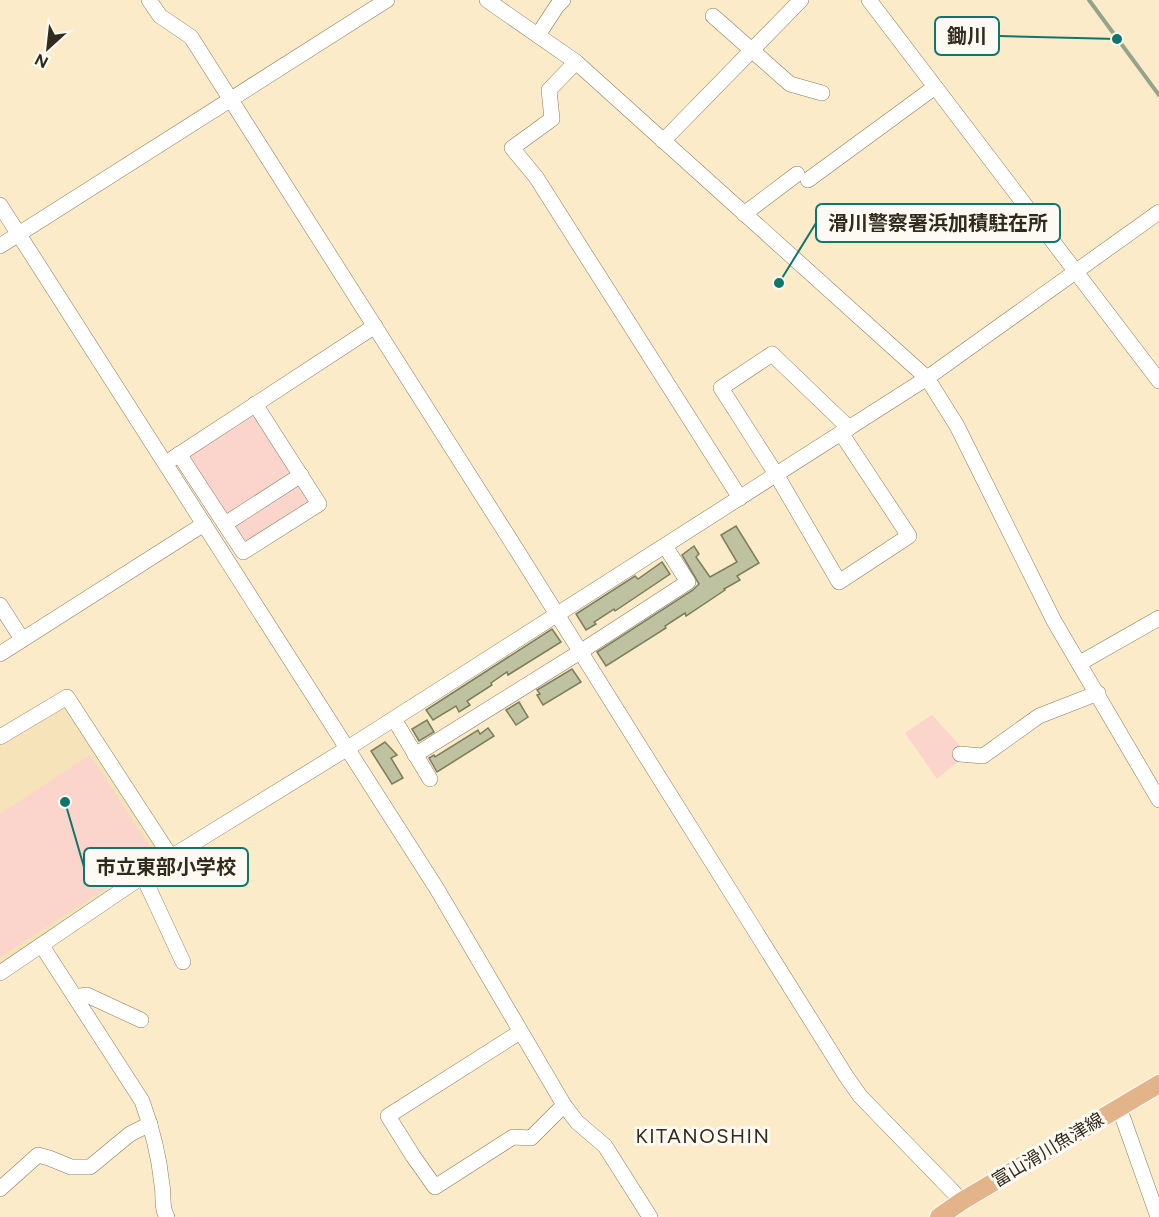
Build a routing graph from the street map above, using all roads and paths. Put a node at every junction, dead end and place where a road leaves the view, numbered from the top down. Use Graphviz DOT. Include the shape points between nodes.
graph roads {
  1 [pos="149,0"];
  2 [pos="387,0"];
  3 [pos="487,0"];
  4 [pos="563,0"];
  5 [pos="801,0"];
  6 [pos="869,0"];
  7 [pos="713,16"];
  8 [pos="538,36"];
  9 [pos="752,49"];
  10 [pos="576,62"];
  11 [pos="935,87"];
  12 [pos="822,93"];
  13 [pos="231,99"];
  14 [pos="663,141"];
  15 [pos="0,205"];
  16 [pos="1159,212"];
  17 [pos="744,214"];
  18 [pos="18,234"];
  19 [pos="0,246"];
  20 [pos="1077,271"];
  21 [pos="375,326"];
  22 [pos="927,378"];
  23 [pos="1159,381"];
  24 [pos="255,404"];
  25 [pos="845,430"];
  26 [pos="179,454"];
  27 [pos="166,462"];
  28 [pos="776,474"];
  29 [pos="301,475"];
  30 [pos="740,498"];
  31 [pos="204,524"];
  32 [pos="225,524"];
  33 [pos="665,546"];
  34 [pos="0,605"];
  35 [pos="557,615"];
  36 [pos="1159,618"];
  37 [pos="22,639"];
  38 [pos="580,652"];
  39 [pos="0,654"];
  40 [pos="1080,663"];
  41 [pos="1098,693"];
  42 [pos="394,719"];
  43 [pos="0,737"];
  44 [pos="348,748"];
  45 [pos="960,754"];
  46 [pos="415,755"];
  47 [pos="430,779"];
  48 [pos="1159,800"];
  49 [pos="171,857"];
  50 [pos="143,876"];
  51 [pos="42,946"];
  52 [pos="183,962"];
  53 [pos="0,973"];
  54 [pos="75,997"];
  55 [pos="141,1020"];
  56 [pos="520,1032"];
  57 [pos="1159,1084"];
  58 [pos="564,1105"];
  59 [pos="1119,1107"];
  60 [pos="150,1125"];
  61 [pos="0,1189"];
  62 [pos="962,1201"];
  63 [pos="167,1217"];
  64 [pos="650,1217"];
  65 [pos="939,1217"];
  66 [pos="1158,1217"];
  1 -- 13 [label="street" via="160,16 191,37"];
  2 -- 13 [label="street"];
  3 -- 8 [label="street"];
  4 -- 8 [label="street"];
  5 -- 9 [label="street"];
  6 -- 11 [label="street"];
  7 -- 9 [label="street"];
  8 -- 10 [label="street"];
  9 -- 12 [label="street" via="790,84"];
  9 -- 14 [label="street"];
  10 -- 14 [label="street"];
  10 -- 30 [label="street" via="549,90 552,119 512,148 536,177"];
  11 -- 17 [label="street"];
  11 -- 20 [label="street"];
  13 -- 18 [label="street"];
  13 -- 21 [label="street"];
  14 -- 17 [label="street"];
  15 -- 18 [label="street"];
  16 -- 20 [label="street"];
  17 -- 22 [label="street"];
  18 -- 19 [label="street"];
  18 -- 27 [label="street"];
  20 -- 22 [label="street"];
  20 -- 23 [label="street"];
  21 -- 24 [label="street"];
  21 -- 35 [label="street"];
  22 -- 25 [label="street"];
  22 -- 40 [label="street" via="957,426 1054,621"];
  24 -- 26 [label="street"];
  24 -- 29 [label="street"];
  25 -- 28 [label="street"];
  25 -- 28 [label="street" via="772,354 721,388"];
  25 -- 28 [label="street" via="909,536 839,582"];
  26 -- 27 [label="street"];
  26 -- 32 [label="street"];
  27 -- 31 [label="street"];
  28 -- 30 [label="street"];
  29 -- 32 [label="street"];
  29 -- 32 [label="street" via="319,504 243,552"];
  30 -- 33 [label="street"];
  31 -- 37 [label="street"];
  31 -- 44 [label="street"];
  33 -- 35 [label="street"];
  33 -- 38 [label="street" via="688,582"];
  34 -- 37 [label="street"];
  35 -- 38 [label="street"];
  35 -- 42 [label="street"];
  36 -- 40 [label="street"];
  37 -- 39 [label="street"];
  38 -- 46 [label="street"];
  38 -- 62 [label="street" via="846,1076 860,1096"];
  40 -- 41 [label="street"];
  41 -- 45 [label="street" via="1039,716 983,756"];
  41 -- 48 [label="street"];
  42 -- 44 [label="street"];
  42 -- 46 [label="street"];
  43 -- 49 [label="street" via="67,697"];
  44 -- 49 [label="street"];
  44 -- 56 [label="street" via="437,889"];
  46 -- 47 [label="street"];
  49 -- 50 [label="street"];
  50 -- 51 [label="street"];
  50 -- 52 [label="street"];
  51 -- 53 [label="street"];
  51 -- 54 [label="street"];
  54 -- 55 [label="street" via="87,995"];
  54 -- 60 [label="street" via="142,1101"];
  56 -- 58 [label="street"];
  56 -- 58 [label="street" via="388,1116 412,1156 435,1187 513,1137 531,1138"];
  57 -- 59 [label="main road, 富山滑川魚津線"];
  58 -- 64 [label="street" via="605,1146"];
  59 -- 62 [label="main road, 富山滑川魚津線"];
  59 -- 66 [label="street"];
  60 -- 61 [label="street" via="130,1134 90,1167 71,1167 38,1155"];
  60 -- 63 [label="street"];
  62 -- 65 [label="main road, 富山滑川魚津線"];
}
